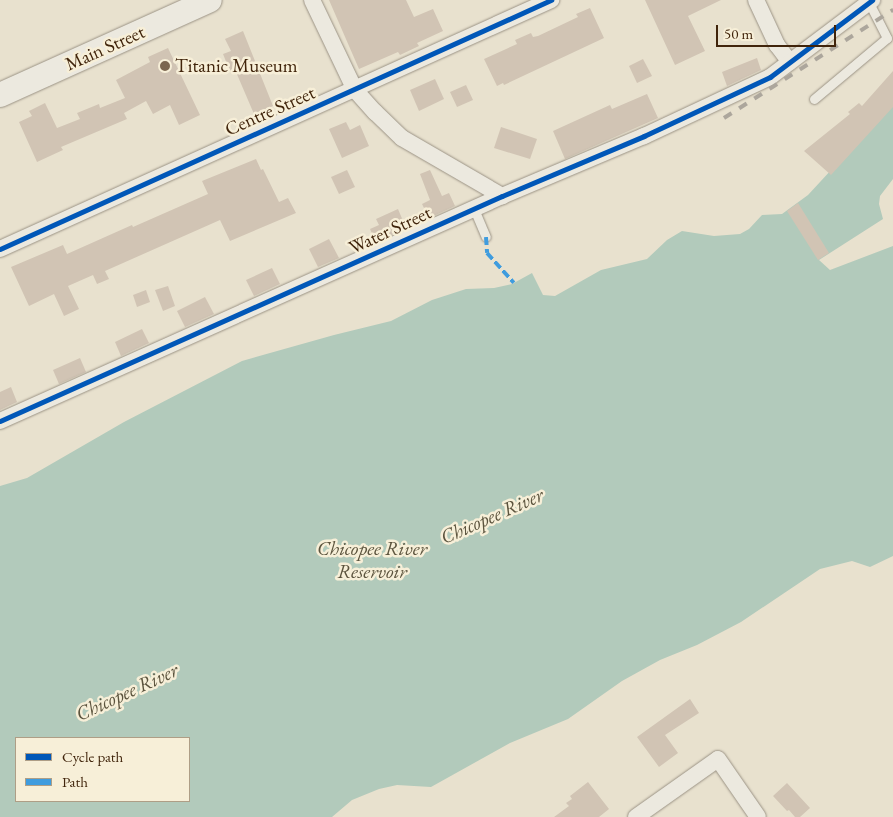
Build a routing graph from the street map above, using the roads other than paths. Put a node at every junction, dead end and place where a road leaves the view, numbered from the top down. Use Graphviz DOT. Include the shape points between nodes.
graph roads {
  1 [pos="210,0"];
  2 [pos="312,0"];
  3 [pos="551,0"];
  4 [pos="756,0"];
  5 [pos="870,1"];
  6 [pos="790,62"];
  7 [pos="355,90"];
  8 [pos="0,95"];
  9 [pos="814,99"];
  10 [pos="502,196"];
  11 [pos="474,209"];
  12 [pos="486,237"];
  13 [pos="0,249"];
  14 [pos="0,421"];
  15 [pos="636,817"];
  16 [pos="758,817"];
  1 -- 8 [label="main road, Main Street"];
  2 -- 7 [label="street"];
  3 -- 7 [label="street, Centre Street"];
  4 -- 6 [label="street" via="777,45"];
  5 -- 6 [label="street, Water Street"];
  5 -- 9 [label="lane" via="887,38"];
  6 -- 10 [label="street, Water Street" via="770,78"];
  7 -- 10 [label="street" via="402,138"];
  7 -- 13 [label="street, Centre Street"];
  10 -- 11 [label="street, Water Street"];
  11 -- 12 [label="lane"];
  11 -- 14 [label="street, Water Street"];
  15 -- 16 [label="street" via="718,759"];
}
